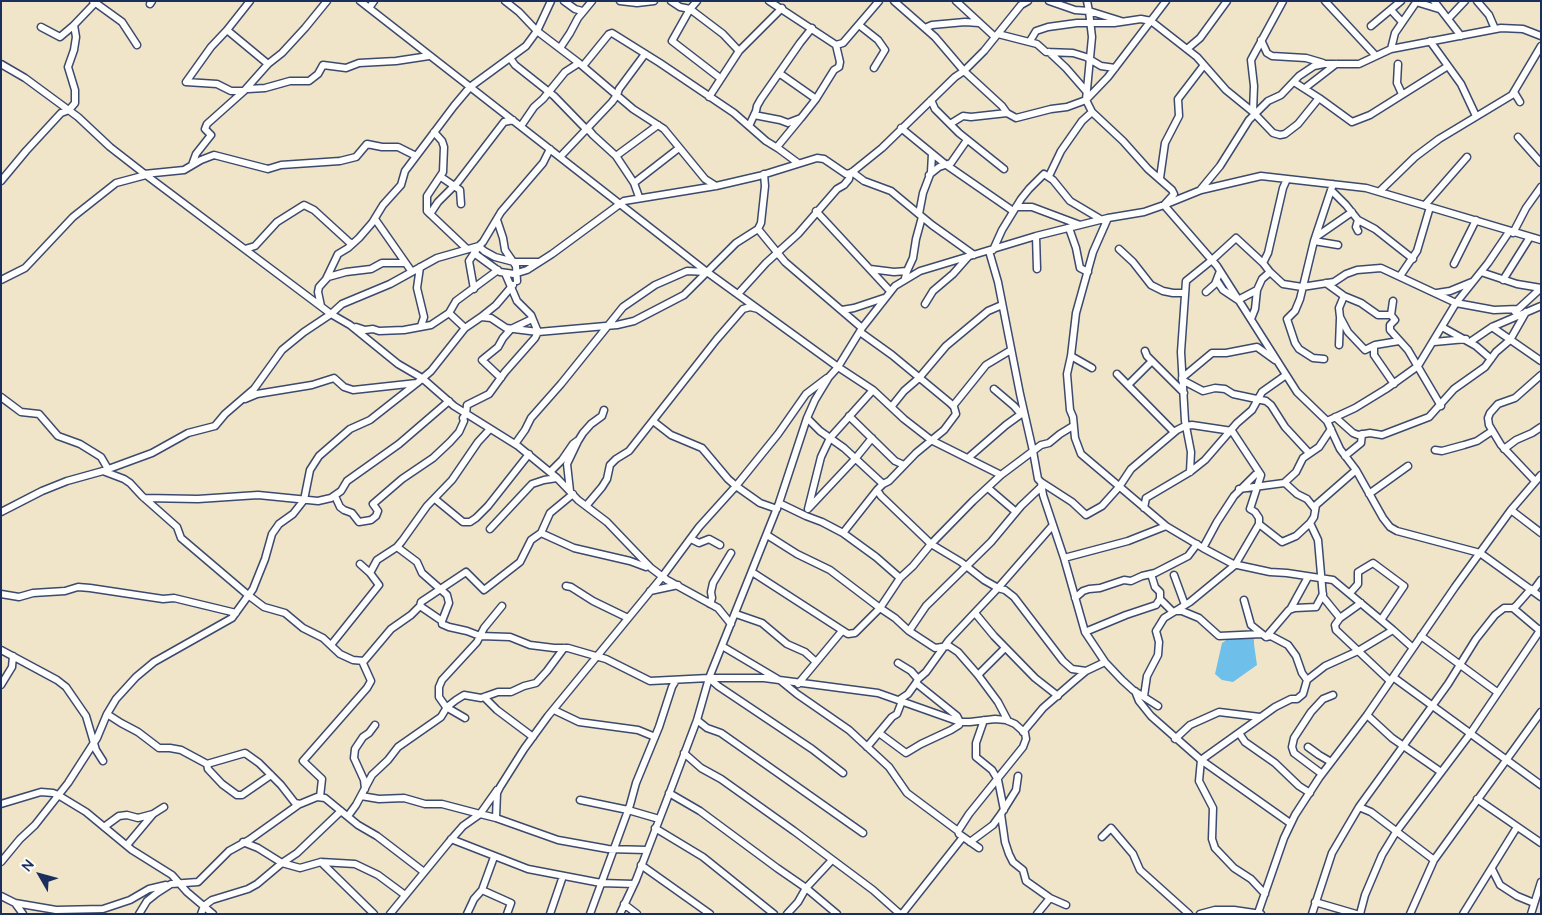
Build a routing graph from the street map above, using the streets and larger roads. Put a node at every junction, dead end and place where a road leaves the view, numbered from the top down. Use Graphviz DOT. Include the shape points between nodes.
graph roads {
  1 [pos="250,1"];
  2 [pos="327,1"];
  3 [pos="360,1"];
  4 [pos="374,1"];
  5 [pos="505,1"];
  6 [pos="552,1"];
  7 [pos="564,1"];
  8 [pos="592,1"];
  9 [pos="620,1"];
  10 [pos="654,1"];
  11 [pos="671,1"];
  12 [pos="697,1"];
  13 [pos="769,1"];
  14 [pos="880,1"];
  15 [pos="894,1"];
  16 [pos="956,1"];
  17 [pos="1028,1"];
  18 [pos="1049,1"];
  19 [pos="1087,1"];
  20 [pos="1227,1"];
  21 [pos="1283,1"];
  22 [pos="1325,1"];
  23 [pos="1403,1"];
  24 [pos="1464,1"];
  25 [pos="1477,1"];
  26 [pos="95,2"];
  27 [pos="1165,2"];
  28 [pos="1417,2"];
  29 [pos="1438,4"];
  30 [pos="369,8"];
  31 [pos="782,8"];
  32 [pos="690,9"];
  33 [pos="1391,10"];
  34 [pos="1089,11"];
  35 [pos="582,12"];
  36 [pos="1409,12"];
  37 [pos="1448,20"];
  38 [pos="1151,21"];
  39 [pos="1125,22"];
  40 [pos="1402,22"];
  41 [pos="979,23"];
  42 [pos="1090,23"];
  43 [pos="74,25"];
  44 [pos="859,25"];
  45 [pos="1371,26"];
  46 [pos="41,27"];
  47 [pos="812,28"];
  48 [pos="925,28"];
  49 [pos="1495,29"];
  50 [pos="227,30"];
  51 [pos="537,31"];
  52 [pos="997,35"];
  53 [pos="1461,36"];
  54 [pos="1541,36"];
  55 [pos="1261,40"];
  56 [pos="1430,41"];
  57 [pos="1030,42"];
  58 [pos="137,45"];
  59 [pos="836,45"];
  60 [pos="1541,46"];
  61 [pos="560,48"];
  62 [pos="1186,49"];
  63 [pos="1391,49"];
  64 [pos="739,51"];
  65 [pos="1049,52"];
  66 [pos="645,54"];
  67 [pos="429,56"];
  68 [pos="1376,56"];
  69 [pos="510,58"];
  70 [pos="1089,59"];
  71 [pos="1,64"];
  72 [pos="268,64"];
  73 [pos="581,64"];
  74 [pos="1324,64"];
  75 [pos="1336,64"];
  76 [pos="1398,64"];
  77 [pos="1204,65"];
  78 [pos="1448,66"];
  79 [pos="874,68"];
  80 [pos="1115,68"];
  81 [pos="964,71"];
  82 [pos="779,73"];
  83 [pos="720,78"];
  84 [pos="1294,82"];
  85 [pos="470,87"];
  86 [pos="1305,88"];
  87 [pos="246,90"];
  88 [pos="549,91"];
  89 [pos="1086,91"];
  90 [pos="1514,92"];
  91 [pos="1402,94"];
  92 [pos="617,96"];
  93 [pos="709,97"];
  94 [pos="1320,98"];
  95 [pos="816,99"];
  96 [pos="931,100"];
  97 [pos="1086,100"];
  98 [pos="1520,102"];
  99 [pos="69,110"];
  100 [pos="1092,112"];
  101 [pos="1007,113"];
  102 [pos="1254,113"];
  103 [pos="754,115"];
  104 [pos="1476,116"];
  105 [pos="800,119"];
  106 [pos="513,120"];
  107 [pos="950,124"];
  108 [pos="658,125"];
  109 [pos="521,126"];
  110 [pos="749,126"];
  111 [pos="901,128"];
  112 [pos="588,129"];
  113 [pos="434,132"];
  114 [pos="1518,137"];
  115 [pos="967,140"];
  116 [pos="679,148"];
  117 [pos="777,148"];
  118 [pos="550,149"];
  119 [pos="932,154"];
  120 [pos="416,156"];
  121 [pos="616,156"];
  122 [pos="560,157"];
  123 [pos="1467,157"];
  124 [pos="798,163"];
  125 [pos="1541,163"];
  126 [pos="192,165"];
  127 [pos="947,165"];
  128 [pos="1004,169"];
  129 [pos="851,173"];
  130 [pos="764,174"];
  131 [pos="145,175"];
  132 [pos="929,175"];
  133 [pos="441,176"];
  134 [pos="1049,176"];
  135 [pos="1160,178"];
  136 [pos="1287,180"];
  137 [pos="1,181"];
  138 [pos="634,183"];
  139 [pos="454,186"];
  140 [pos="716,186"];
  141 [pos="1541,187"];
  142 [pos="1333,188"];
  143 [pos="1201,190"];
  144 [pos="1380,191"];
  145 [pos="639,198"];
  146 [pos="461,204"];
  147 [pos="620,204"];
  148 [pos="1164,206"];
  149 [pos="1428,206"];
  150 [pos="1015,209"];
  151 [pos="816,211"];
  152 [pos="1352,212"];
  153 [pos="430,214"];
  154 [pos="921,216"];
  155 [pos="375,219"];
  156 [pos="1105,219"];
  157 [pos="497,220"];
  158 [pos="1358,220"];
  159 [pos="1476,220"];
  160 [pos="1080,225"];
  161 [pos="1069,228"];
  162 [pos="758,229"];
  163 [pos="1358,231"];
  164 [pos="1511,232"];
  165 [pos="1036,236"];
  166 [pos="1530,237"];
  167 [pos="1315,239"];
  168 [pos="1541,240"];
  169 [pos="352,243"];
  170 [pos="1338,245"];
  171 [pos="479,246"];
  172 [pos="245,249"];
  173 [pos="467,249"];
  174 [pos="1119,249"];
  175 [pos="991,251"];
  176 [pos="474,253"];
  177 [pos="778,254"];
  178 [pos="971,255"];
  179 [pos="1413,259"];
  180 [pos="1212,260"];
  181 [pos="514,262"];
  182 [pos="539,262"];
  183 [pos="405,263"];
  184 [pos="1263,263"];
  185 [pos="1454,264"];
  186 [pos="420,267"];
  187 [pos="870,269"];
  188 [pos="1037,269"];
  189 [pos="498,270"];
  190 [pos="1220,271"];
  191 [pos="412,272"];
  192 [pos="707,272"];
  193 [pos="1088,272"];
  194 [pos="1270,272"];
  195 [pos="1481,272"];
  196 [pos="505,274"];
  197 [pos="906,275"];
  198 [pos="1400,276"];
  199 [pos="517,277"];
  200 [pos="326,279"];
  201 [pos="1,280"];
  202 [pos="1475,280"];
  203 [pos="1503,280"];
  204 [pos="1217,282"];
  205 [pos="1326,283"];
  206 [pos="511,287"];
  207 [pos="1302,287"];
  208 [pos="1541,288"];
  209 [pos="474,289"];
  210 [pos="1257,290"];
  211 [pos="890,292"];
  212 [pos="1206,292"];
  213 [pos="1184,293"];
  214 [pos="738,294"];
  215 [pos="1436,294"];
  216 [pos="1344,296"];
  217 [pos="884,298"];
  218 [pos="1238,300"];
  219 [pos="1393,301"];
  220 [pos="1456,303"];
  221 [pos="925,304"];
  222 [pos="1002,305"];
  223 [pos="321,306"];
  224 [pos="1541,306"];
  225 [pos="759,309"];
  226 [pos="842,310"];
  227 [pos="1518,310"];
  228 [pos="1526,312"];
  229 [pos="449,313"];
  230 [pos="331,314"];
  231 [pos="1391,315"];
  232 [pos="481,317"];
  233 [pos="1340,317"];
  234 [pos="532,319"];
  235 [pos="1251,319"];
  236 [pos="1505,322"];
  237 [pos="350,325"];
  238 [pos="421,326"];
  239 [pos="607,326"];
  240 [pos="1442,327"];
  241 [pos="1492,327"];
  242 [pos="465,328"];
  243 [pos="511,329"];
  244 [pos="861,330"];
  245 [pos="538,332"];
  246 [pos="1510,340"];
  247 [pos="1399,341"];
  248 [pos="1468,341"];
  249 [pos="1434,342"];
  250 [pos="1339,345"];
  251 [pos="1374,346"];
  252 [pos="1011,350"];
  253 [pos="1146,351"];
  254 [pos="1071,356"];
  255 [pos="1324,359"];
  256 [pos="1491,359"];
  257 [pos="1152,361"];
  258 [pos="1541,361"];
  259 [pos="1278,362"];
  260 [pos="838,366"];
  261 [pos="1418,366"];
  262 [pos="1092,368"];
  263 [pos="1116,374"];
  264 [pos="1286,375"];
  265 [pos="1541,375"];
  266 [pos="829,376"];
  267 [pos="501,378"];
  268 [pos="919,378"];
  269 [pos="1182,379"];
  270 [pos="420,380"];
  271 [pos="1129,384"];
  272 [pos="1394,384"];
  273 [pos="994,389"];
  274 [pos="874,390"];
  275 [pos="1184,392"];
  276 [pos="1,397"];
  277 [pos="1258,400"];
  278 [pos="449,401"];
  279 [pos="237,403"];
  280 [pos="892,406"];
  281 [pos="953,406"];
  282 [pos="1440,406"];
  283 [pos="604,410"];
  284 [pos="1022,413"];
  285 [pos="466,414"];
  286 [pos="849,416"];
  287 [pos="1335,417"];
  288 [pos="807,418"];
  289 [pos="653,421"];
  290 [pos="1327,421"];
  291 [pos="1073,426"];
  292 [pos="1185,426"];
  293 [pos="1541,427"];
  294 [pos="490,429"];
  295 [pos="1331,429"];
  296 [pos="1231,431"];
  297 [pos="1492,431"];
  298 [pos="1174,432"];
  299 [pos="1362,434"];
  300 [pos="830,438"];
  301 [pos="872,438"];
  302 [pos="931,440"];
  303 [pos="578,441"];
  304 [pos="515,444"];
  305 [pos="1504,449"];
  306 [pos="1435,450"];
  307 [pos="1033,451"];
  308 [pos="1309,453"];
  309 [pos="529,454"];
  310 [pos="1345,456"];
  311 [pos="968,458"];
  312 [pos="855,460"];
  313 [pos="904,465"];
  314 [pos="1408,466"];
  315 [pos="105,470"];
  316 [pos="1356,470"];
  317 [pos="550,472"];
  318 [pos="1190,472"];
  319 [pos="1254,474"];
  320 [pos="1001,475"];
  321 [pos="1541,475"];
  322 [pos="557,478"];
  323 [pos="1535,481"];
  324 [pos="1285,483"];
  325 [pos="883,484"];
  326 [pos="1042,484"];
  327 [pos="736,486"];
  328 [pos="1257,487"];
  329 [pos="988,488"];
  330 [pos="1119,488"];
  331 [pos="877,490"];
  332 [pos="1239,490"];
  333 [pos="571,493"];
  334 [pos="1057,494"];
  335 [pos="1369,494"];
  336 [pos="335,496"];
  337 [pos="144,498"];
  338 [pos="435,499"];
  339 [pos="304,500"];
  340 [pos="1046,503"];
  341 [pos="586,506"];
  342 [pos="778,506"];
  343 [pos="1144,508"];
  344 [pos="1315,509"];
  345 [pos="1511,510"];
  346 [pos="1,512"];
  347 [pos="805,512"];
  348 [pos="1016,512"];
  349 [pos="1310,523"];
  350 [pos="1259,524"];
  351 [pos="1053,525"];
  352 [pos="1166,526"];
  353 [pos="490,529"];
  354 [pos="1541,532"];
  355 [pos="541,533"];
  356 [pos="843,533"];
  357 [pos="766,535"];
  358 [pos="691,539"];
  359 [pos="931,544"];
  360 [pos="720,545"];
  361 [pos="1200,546"];
  362 [pos="397,547"];
  363 [pos="731,553"];
  364 [pos="1480,553"];
  365 [pos="1064,558"];
  366 [pos="360,564"];
  367 [pos="1235,565"];
  368 [pos="966,566"];
  369 [pos="651,568"];
  370 [pos="752,572"];
  371 [pos="370,573"];
  372 [pos="1151,574"];
  373 [pos="1174,575"];
  374 [pos="662,577"];
  375 [pos="1308,577"];
  376 [pos="900,578"];
  377 [pos="1322,578"];
  378 [pos="1541,580"];
  379 [pos="678,585"];
  380 [pos="566,586"];
  381 [pos="998,588"];
  382 [pos="440,590"];
  383 [pos="1532,590"];
  384 [pos="650,591"];
  385 [pos="1323,593"];
  386 [pos="1350,593"];
  387 [pos="1,594"];
  388 [pos="248,595"];
  389 [pos="1541,597"];
  390 [pos="1075,598"];
  391 [pos="1160,599"];
  392 [pos="1244,600"];
  393 [pos="1361,603"];
  394 [pos="710,604"];
  395 [pos="1185,605"];
  396 [pos="420,606"];
  397 [pos="502,606"];
  398 [pos="880,608"];
  399 [pos="1291,608"];
  400 [pos="1513,608"];
  401 [pos="1175,611"];
  402 [pos="975,612"];
  403 [pos="236,613"];
  404 [pos="736,614"];
  405 [pos="628,618"];
  406 [pos="1340,618"];
  407 [pos="442,620"];
  408 [pos="1382,620"];
  409 [pos="731,624"];
  410 [pos="1540,629"];
  411 [pos="1393,630"];
  412 [pos="842,631"];
  413 [pos="909,631"];
  414 [pos="1085,632"];
  415 [pos="480,636"];
  416 [pos="1264,636"];
  417 [pos="1421,636"];
  418 [pos="330,645"];
  419 [pos="722,646"];
  420 [pos="943,647"];
  421 [pos="564,648"];
  422 [pos="1005,648"];
  423 [pos="1413,648"];
  424 [pos="1,650"];
  425 [pos="1358,651"];
  426 [pos="13,656"];
  427 [pos="596,657"];
  428 [pos="362,661"];
  429 [pos="816,662"];
  430 [pos="1105,662"];
  431 [pos="898,663"];
  432 [pos="1459,666"];
  433 [pos="1072,669"];
  434 [pos="1086,671"];
  435 [pos="978,674"];
  436 [pos="709,678"];
  437 [pos="1392,679"];
  438 [pos="676,680"];
  439 [pos="1074,680"];
  440 [pos="1308,680"];
  441 [pos="781,681"];
  442 [pos="917,681"];
  443 [pos="798,684"];
  444 [pos="1,685"];
  445 [pos="1135,691"];
  446 [pos="1497,692"];
  447 [pos="1333,695"];
  448 [pos="1058,696"];
  449 [pos="1144,696"];
  450 [pos="484,697"];
  451 [pos="900,701"];
  452 [pos="1432,705"];
  453 [pos="1158,706"];
  454 [pos="447,708"];
  455 [pos="554,710"];
  456 [pos="1541,712"];
  457 [pos="107,714"];
  458 [pos="1367,715"];
  459 [pos="1260,717"];
  460 [pos="465,718"];
  461 [pos="696,720"];
  462 [pos="984,720"];
  463 [pos="1008,721"];
  464 [pos="960,722"];
  465 [pos="1538,722"];
  466 [pos="375,725"];
  467 [pos="1024,732"];
  468 [pos="879,733"];
  469 [pos="1239,733"];
  470 [pos="1470,734"];
  471 [pos="533,737"];
  472 [pos="655,737"];
  473 [pos="1175,739"];
  474 [pos="94,742"];
  475 [pos="1403,745"];
  476 [pos="867,747"];
  477 [pos="1308,747"];
  478 [pos="684,753"];
  479 [pos="1506,759"];
  480 [pos="103,760"];
  481 [pos="1201,760"];
  482 [pos="1331,762"];
  483 [pos="207,764"];
  484 [pos="1441,772"];
  485 [pos="843,773"];
  486 [pos="1322,774"];
  487 [pos="271,775"];
  488 [pos="1018,776"];
  489 [pos="998,780"];
  490 [pos="1541,785"];
  491 [pos="500,787"];
  492 [pos="363,793"];
  493 [pos="669,793"];
  494 [pos="1310,793"];
  495 [pos="58,795"];
  496 [pos="320,797"];
  497 [pos="1477,798"];
  498 [pos="580,800"];
  499 [pos="1,804"];
  500 [pos="298,805"];
  501 [pos="164,807"];
  502 [pos="1360,807"];
  503 [pos="628,810"];
  504 [pos="341,811"];
  505 [pos="1002,812"];
  506 [pos="153,814"];
  507 [pos="480,814"];
  508 [pos="348,816"];
  509 [pos="496,818"];
  510 [pos="659,819"];
  511 [pos="1290,823"];
  512 [pos="104,827"];
  513 [pos="1517,827"];
  514 [pos="655,828"];
  515 [pos="958,831"];
  516 [pos="1396,832"];
  517 [pos="863,833"];
  518 [pos="963,837"];
  519 [pos="1102,837"];
  520 [pos="451,839"];
  521 [pos="243,842"];
  522 [pos="970,842"];
  523 [pos="1541,843"];
  524 [pos="127,845"];
  525 [pos="979,848"];
  526 [pos="614,849"];
  527 [pos="647,850"];
  528 [pos="494,857"];
  529 [pos="832,860"];
  530 [pos="1434,860"];
  531 [pos="1,862"];
  532 [pos="321,862"];
  533 [pos="282,863"];
  534 [pos="641,864"];
  535 [pos="1492,869"];
  536 [pos="424,872"];
  537 [pos="563,876"];
  538 [pos="1541,882"];
  539 [pos="180,883"];
  540 [pos="601,883"];
  541 [pos="169,884"];
  542 [pos="634,884"];
  543 [pos="806,888"];
  544 [pos="482,890"];
  545 [pos="1265,894"];
  546 [pos="405,895"];
  547 [pos="1,896"];
  548 [pos="1050,898"];
  549 [pos="1316,902"];
  550 [pos="15,903"];
  551 [pos="1534,903"];
  552 [pos="624,904"];
  553 [pos="1066,905"];
  554 [pos="204,906"];
  555 [pos="1259,913"];
  556 [pos="23,914"];
  557 [pos="139,914"];
  558 [pos="201,914"];
  559 [pos="213,914"];
  560 [pos="374,914"];
  561 [pos="390,914"];
  562 [pos="467,914"];
  563 [pos="507,914"];
  564 [pos="550,914"];
  565 [pos="590,914"];
  566 [pos="620,914"];
  567 [pos="637,914"];
  568 [pos="710,914"];
  569 [pos="774,914"];
  570 [pos="787,914"];
  571 [pos="836,914"];
  572 [pos="901,914"];
  573 [pos="1037,914"];
  574 [pos="1189,914"];
  575 [pos="1200,914"];
  576 [pos="1312,914"];
  577 [pos="1356,914"];
  578 [pos="1360,914"];
  579 [pos="1410,914"];
  580 [pos="1462,914"];
  581 [pos="1530,914"];
  1 -- 50 [label="street"];
  2 -- 72 [label="street" via="282,53"];
  3 -- 30 [label="street"];
  4 -- 30 [label="street"];
  5 -- 51 [label="street"];
  6 -- 51 [label="street"];
  7 -- 35 [label="street"];
  8 -- 35 [label="street"];
  9 -- 10 [label="street"];
  11 -- 32 [label="street"];
  12 -- 32 [label="street"];
  13 -- 31 [label="street"];
  14 -- 44 [label="street"];
  15 -- 48 [label="street"];
  16 -- 41 [label="street"];
  17 -- 52 [label="street"];
  18 -- 34 [label="street"];
  19 -- 34 [label="street"];
  20 -- 62 [label="street" via="1200,38"];
  21 -- 55 [label="street"];
  22 -- 68 [label="street"];
  23 -- 33 [label="street"];
  23 -- 36 [label="street"];
  24 -- 37 [label="street"];
  25 -- 49 [label="street" via="1489,15"];
  26 -- 43 [label="street"];
  26 -- 58 [label="street" via="122,22"];
  27 -- 38 [label="street"];
  28 -- 29 [label="street"];
  28 -- 36 [label="street"];
  29 -- 37 [label="street"];
  30 -- 67 [label="street"];
  31 -- 47 [label="street"];
  31 -- 64 [label="street"];
  32 -- 64 [label="street"];
  32 -- 83 [label="street" via="672,41"];
  33 -- 40 [label="street"];
  33 -- 45 [label="street"];
  34 -- 39 [label="street"];
  34 -- 42 [label="street"];
  35 -- 61 [label="street"];
  36 -- 40 [label="street"];
  37 -- 53 [label="street"];
  38 -- 39 [label="street"];
  38 -- 62 [label="street"];
  38 -- 80 [label="street"];
  39 -- 42 [label="street"];
  40 -- 63 [label="street"];
  41 -- 48 [label="street"];
  41 -- 52 [label="street"];
  42 -- 57 [label="street" via="1045,27 1036,31"];
  42 -- 70 [label="street"];
  43 -- 46 [label="street" via="60,36"];
  43 -- 99 [label="street" via="76,37 68,67 75,103"];
  44 -- 59 [label="street" via="843,43"];
  44 -- 79 [label="street" via="885,50"];
  47 -- 59 [label="street"];
  47 -- 82 [label="street"];
  48 -- 81 [label="street"];
  49 -- 53 [label="street"];
  49 -- 54 [label="street" via="1512,28"];
  50 -- 72 [label="street"];
  50 -- 87 [label="street" via="186,82"];
  51 -- 61 [label="street"];
  51 -- 69 [label="street" via="526,46"];
  52 -- 57 [label="street"];
  52 -- 81 [label="street"];
  53 -- 56 [label="street"];
  55 -- 74 [label="street" via="1272,56 1306,58"];
  55 -- 102 [label="street" via="1251,60"];
  56 -- 63 [label="street"];
  56 -- 78 [label="street"];
  57 -- 65 [label="street"];
  59 -- 95 [label="street" via="840,67 834,70"];
  60 -- 90 [label="street"];
  61 -- 73 [label="street"];
  62 -- 77 [label="street"];
  63 -- 68 [label="street"];
  64 -- 83 [label="street"];
  65 -- 70 [label="street" via="1072,53"];
  65 -- 89 [label="street"];
  66 -- 73 [label="street" via="611,33"];
  66 -- 92 [label="street"];
  66 -- 93 [label="street"];
  67 -- 85 [label="street"];
  67 -- 87 [label="street" via="359,62 346,68 323,65 309,81 290,81"];
  68 -- 75 [label="street" via="1359,64"];
  69 -- 85 [label="street"];
  69 -- 88 [label="street"];
  70 -- 80 [label="street" via="1101,66"];
  70 -- 89 [label="street"];
  71 -- 99 [label="street"];
  72 -- 87 [label="street"];
  73 -- 88 [label="street" via="567,70"];
  73 -- 92 [label="street"];
  74 -- 75 [label="street"];
  74 -- 84 [label="street" via="1314,66"];
  75 -- 86 [label="street"];
  76 -- 91 [label="street" via="1397,83"];
  77 -- 102 [label="street" via="1226,90"];
  77 -- 135 [label="street" via="1178,99 1179,116 1164,142"];
  78 -- 91 [label="street"];
  78 -- 104 [label="street" via="1461,84"];
  80 -- 97 [label="street"];
  81 -- 96 [label="street"];
  81 -- 101 [label="street"];
  82 -- 95 [label="street"];
  82 -- 103 [label="street"];
  83 -- 93 [label="street"];
  84 -- 86 [label="street"];
  84 -- 102 [label="street"];
  85 -- 106 [label="street"];
  85 -- 113 [label="street"];
  86 -- 94 [label="street"];
  87 -- 126 [label="street" via="207,124 205,129 211,135 196,154"];
  88 -- 109 [label="street"];
  88 -- 112 [label="street"];
  89 -- 97 [label="street"];
  90 -- 98 [label="street"];
  90 -- 104 [label="street"];
  91 -- 94 [label="street" via="1370,115 1352,122"];
  92 -- 108 [label="street"];
  92 -- 112 [label="street"];
  93 -- 110 [label="street"];
  94 -- 102 [label="street" via="1285,134 1273,133"];
  95 -- 105 [label="street"];
  96 -- 107 [label="street"];
  96 -- 111 [label="street"];
  97 -- 100 [label="street"];
  97 -- 101 [label="street" via="1016,118"];
  99 -- 131 [label="street"];
  99 -- 137 [label="street" via="61,113"];
  100 -- 134 [label="street" via="1061,151"];
  100 -- 135 [label="street"];
  101 -- 107 [label="street" via="963,116"];
  102 -- 143 [label="street"];
  103 -- 105 [label="street" via="788,123"];
  103 -- 110 [label="street"];
  104 -- 144 [label="street" via="1415,157"];
  105 -- 117 [label="street"];
  106 -- 109 [label="street"];
  106 -- 139 [label="street" via="504,122"];
  107 -- 115 [label="street"];
  108 -- 116 [label="street"];
  108 -- 121 [label="street"];
  109 -- 118 [label="street"];
  110 -- 117 [label="street"];
  111 -- 119 [label="street"];
  111 -- 129 [label="street"];
  112 -- 121 [label="street"];
  112 -- 122 [label="street"];
  113 -- 120 [label="street"];
  113 -- 133 [label="street" via="444,147 444,172"];
  114 -- 125 [label="street"];
  115 -- 127 [label="street"];
  115 -- 128 [label="street"];
  116 -- 138 [label="street"];
  116 -- 140 [label="street" via="705,179"];
  117 -- 124 [label="street"];
  118 -- 122 [label="street"];
  118 -- 157 [label="street" via="539,168"];
  119 -- 127 [label="street"];
  119 -- 132 [label="street"];
  120 -- 126 [label="street" via="398,147 367,144 356,157 340,161 281,165 268,169 214,156"];
  120 -- 155 [label="street" via="405,171 401,185"];
  121 -- 138 [label="street"];
  122 -- 147 [label="street"];
  123 -- 149 [label="street"];
  124 -- 129 [label="street" via="820,158 846,174"];
  124 -- 130 [label="street"];
  126 -- 131 [label="street" via="184,170"];
  127 -- 132 [label="street"];
  127 -- 150 [label="street"];
  129 -- 151 [label="street" via="844,185"];
  129 -- 154 [label="street" via="892,191"];
  130 -- 140 [label="street"];
  130 -- 162 [label="street"];
  131 -- 172 [label="street"];
  131 -- 201 [label="street" via="116,183 73,217 25,268"];
  132 -- 154 [label="street"];
  133 -- 139 [label="street"];
  133 -- 153 [label="street" via="426,198"];
  134 -- 150 [label="street" via="1041,176"];
  134 -- 156 [label="street" via="1070,201"];
  135 -- 148 [label="street" via="1174,194"];
  136 -- 142 [label="street"];
  136 -- 143 [label="street" via="1261,176"];
  136 -- 184 [label="street"];
  138 -- 145 [label="street"];
  139 -- 146 [label="street" via="460,192"];
  139 -- 153 [label="street"];
  140 -- 145 [label="street"];
  141 -- 164 [label="street"];
  142 -- 144 [label="street"];
  142 -- 152 [label="street"];
  142 -- 167 [label="street"];
  143 -- 148 [label="street"];
  144 -- 149 [label="street"];
  145 -- 147 [label="street"];
  147 -- 182 [label="street"];
  147 -- 192 [label="street"];
  148 -- 156 [label="street"];
  148 -- 180 [label="street"];
  149 -- 159 [label="street"];
  149 -- 179 [label="street"];
  150 -- 160 [label="street" via="1032,208"];
  150 -- 175 [label="street"];
  151 -- 177 [label="street"];
  151 -- 187 [label="street"];
  152 -- 158 [label="street"];
  152 -- 167 [label="street"];
  153 -- 173 [label="street"];
  154 -- 178 [label="street"];
  154 -- 197 [label="street" via="913,258"];
  155 -- 169 [label="street"];
  155 -- 183 [label="street"];
  156 -- 160 [label="street"];
  156 -- 193 [label="street"];
  157 -- 171 [label="street"];
  157 -- 181 [label="street" via="505,250"];
  158 -- 163 [label="street"];
  158 -- 179 [label="street"];
  159 -- 164 [label="street"];
  159 -- 185 [label="street"];
  160 -- 161 [label="street"];
  161 -- 165 [label="street"];
  161 -- 193 [label="street" via="1080,268"];
  162 -- 177 [label="street"];
  162 -- 192 [label="street" via="736,243"];
  164 -- 166 [label="street"];
  164 -- 195 [label="street"];
  165 -- 175 [label="street"];
  165 -- 188 [label="street"];
  166 -- 168 [label="street"];
  166 -- 203 [label="street"];
  167 -- 170 [label="street"];
  167 -- 207 [label="street"];
  169 -- 172 [label="street" via="304,205 277,222 255,246"];
  169 -- 200 [label="street" via="338,254"];
  171 -- 173 [label="street"];
  171 -- 176 [label="street"];
  171 -- 181 [label="street" via="484,252"];
  172 -- 223 [label="street"];
  173 -- 186 [label="street"];
  174 -- 213 [label="street" via="1134,262 1150,285 1173,294"];
  175 -- 178 [label="street"];
  175 -- 222 [label="street"];
  176 -- 189 [label="street"];
  176 -- 209 [label="street" via="469,263"];
  177 -- 214 [label="street"];
  177 -- 226 [label="street"];
  178 -- 197 [label="street"];
  178 -- 221 [label="street" via="933,290"];
  179 -- 198 [label="street"];
  180 -- 184 [label="street" via="1236,238"];
  180 -- 190 [label="street"];
  180 -- 213 [label="street" via="1186,281"];
  181 -- 182 [label="street"];
  181 -- 199 [label="street"];
  182 -- 199 [label="street"];
  183 -- 191 [label="street"];
  183 -- 200 [label="street" via="382,263 374,268"];
  184 -- 194 [label="street"];
  186 -- 191 [label="street"];
  186 -- 238 [label="street" via="417,288 424,317"];
  187 -- 197 [label="street"];
  187 -- 211 [label="street"];
  189 -- 196 [label="street"];
  189 -- 209 [label="street"];
  190 -- 204 [label="street"];
  190 -- 218 [label="street"];
  191 -- 230 [label="street" via="342,304"];
  192 -- 214 [label="street"];
  192 -- 239 [label="street" via="684,295 634,321"];
  192 -- 239 [label="street" via="687,271 655,285 623,307"];
  193 -- 254 [label="street" via="1076,313"];
  194 -- 207 [label="street" via="1283,284"];
  194 -- 210 [label="street"];
  195 -- 202 [label="street"];
  195 -- 203 [label="street"];
  196 -- 199 [label="street"];
  196 -- 206 [label="street"];
  197 -- 211 [label="street"];
  198 -- 205 [label="street" via="1381,268 1357,270"];
  198 -- 215 [label="street"];
  199 -- 206 [label="street"];
  200 -- 223 [label="street" via="318,292"];
  202 -- 215 [label="street"];
  202 -- 220 [label="street"];
  203 -- 208 [label="street"];
  204 -- 212 [label="street"];
  204 -- 218 [label="street"];
  205 -- 207 [label="street"];
  205 -- 216 [label="street"];
  206 -- 232 [label="street"];
  206 -- 234 [label="street" via="517,301"];
  207 -- 255 [label="street" via="1298,305 1287,319 1299,349 1313,358"];
  208 -- 227 [label="street"];
  209 -- 229 [label="street" via="456,301"];
  210 -- 218 [label="street"];
  210 -- 235 [label="street"];
  211 -- 217 [label="street"];
  213 -- 269 [label="street"];
  214 -- 225 [label="street"];
  215 -- 220 [label="street"];
  216 -- 231 [label="street" via="1378,315"];
  216 -- 233 [label="street" via="1339,308"];
  217 -- 226 [label="street"];
  217 -- 244 [label="street"];
  218 -- 235 [label="street"];
  219 -- 231 [label="street"];
  220 -- 227 [label="street" via="1494,310"];
  220 -- 240 [label="street"];
  222 -- 252 [label="street"];
  222 -- 268 [label="street" via="988,311 946,346"];
  223 -- 230 [label="street"];
  224 -- 228 [label="street"];
  225 -- 260 [label="street"];
  225 -- 289 [label="street" via="745,308 740,313"];
  226 -- 244 [label="street"];
  227 -- 236 [label="street"];
  228 -- 236 [label="street"];
  228 -- 246 [label="street"];
  229 -- 238 [label="street" via="435,323"];
  229 -- 242 [label="street"];
  230 -- 237 [label="street"];
  230 -- 279 [label="street" via="282,350 262,380"];
  231 -- 247 [label="street" via="1395,320 1390,324 1390,330"];
  232 -- 242 [label="street"];
  232 -- 243 [label="street" via="491,318"];
  233 -- 250 [label="street"];
  233 -- 251 [label="street" via="1348,332 1365,350"];
  234 -- 243 [label="street"];
  234 -- 245 [label="street"];
  235 -- 259 [label="street"];
  236 -- 241 [label="street"];
  237 -- 238 [label="street" via="379,331"];
  237 -- 270 [label="street"];
  239 -- 245 [label="street"];
  239 -- 304 [label="street" via="531,418"];
  240 -- 248 [label="street"];
  240 -- 249 [label="street"];
  241 -- 246 [label="street"];
  241 -- 248 [label="street"];
  242 -- 270 [label="street" via="431,372"];
  243 -- 245 [label="street"];
  243 -- 267 [label="street" via="498,347 482,360"];
  244 -- 260 [label="street"];
  244 -- 268 [label="street"];
  245 -- 267 [label="street"];
  246 -- 256 [label="street"];
  246 -- 258 [label="street"];
  247 -- 251 [label="street"];
  247 -- 261 [label="street"];
  248 -- 249 [label="street"];
  248 -- 256 [label="street"];
  249 -- 261 [label="street"];
  251 -- 272 [label="street" via="1374,356"];
  252 -- 281 [label="street" via="986,365"];
  252 -- 284 [label="street"];
  253 -- 257 [label="street"];
  254 -- 262 [label="street"];
  254 -- 291 [label="street" via="1066,374"];
  256 -- 282 [label="street" via="1454,389"];
  257 -- 271 [label="street"];
  257 -- 275 [label="street"];
  259 -- 264 [label="street"];
  259 -- 269 [label="street" via="1257,347 1226,353 1212,352"];
  260 -- 266 [label="street"];
  260 -- 274 [label="street"];
  261 -- 272 [label="street"];
  261 -- 282 [label="street"];
  263 -- 271 [label="street"];
  264 -- 277 [label="street" via="1262,392"];
  264 -- 290 [label="street" via="1304,401"];
  265 -- 297 [label="street" via="1514,398 1493,408 1488,418"];
  266 -- 288 [label="street"];
  266 -- 327 [label="street" via="806,394"];
  267 -- 285 [label="street" via="489,394 467,405"];
  268 -- 280 [label="street"];
  268 -- 281 [label="street"];
  269 -- 275 [label="street"];
  269 -- 277 [label="street" via="1203,391 1225,388 1234,394"];
  270 -- 278 [label="street"];
  270 -- 279 [label="street" via="353,390 334,378 257,394"];
  270 -- 339 [label="street" via="370,420 350,428 319,456 310,470"];
  271 -- 298 [label="street"];
  272 -- 287 [label="street"];
  273 -- 284 [label="street"];
  274 -- 280 [label="street"];
  274 -- 286 [label="street"];
  275 -- 292 [label="street"];
  276 -- 315 [label="street" via="21,412 39,414 58,436 101,457"];
  277 -- 296 [label="street"];
  277 -- 308 [label="street" via="1272,405 1285,427"];
  278 -- 285 [label="street"];
  278 -- 336 [label="street" via="399,444 347,481"];
  279 -- 315 [label="street" via="215,426 188,433 152,453"];
  280 -- 302 [label="street"];
  281 -- 302 [label="street" via="956,414"];
  282 -- 299 [label="street" via="1428,417 1386,435"];
  283 -- 303 [label="street"];
  284 -- 307 [label="street"];
  284 -- 311 [label="street"];
  285 -- 294 [label="street"];
  285 -- 336 [label="street" via="459,432 450,442 374,504 378,511 371,520 356,520 352,513 340,507"];
  286 -- 300 [label="street"];
  286 -- 301 [label="street"];
  287 -- 290 [label="street"];
  287 -- 299 [label="street" via="1353,433"];
  288 -- 300 [label="street"];
  288 -- 342 [label="street"];
  289 -- 327 [label="street" via="668,433 702,448"];
  289 -- 341 [label="street" via="629,451 610,465 602,487"];
  290 -- 295 [label="street"];
  291 -- 307 [label="street"];
  291 -- 330 [label="street" via="1081,454"];
  292 -- 296 [label="street"];
  292 -- 298 [label="street"];
  292 -- 318 [label="street" via="1191,452"];
  293 -- 305 [label="street"];
  294 -- 304 [label="street"];
  294 -- 338 [label="street"];
  295 -- 308 [label="street" via="1319,447"];
  295 -- 310 [label="street"];
  296 -- 318 [label="street"];
  296 -- 328 [label="street" via="1260,472"];
  297 -- 305 [label="street"];
  297 -- 306 [label="street" via="1464,446"];
  298 -- 330 [label="street" via="1131,468"];
  299 -- 310 [label="street" via="1361,443"];
  300 -- 312 [label="street"];
  300 -- 347 [label="street"];
  301 -- 312 [label="street"];
  301 -- 313 [label="street"];
  302 -- 311 [label="street"];
  302 -- 313 [label="street"];
  303 -- 317 [label="street"];
  303 -- 333 [label="street" via="568,464"];
  304 -- 309 [label="street"];
  305 -- 323 [label="street"];
  307 -- 320 [label="street"];
  307 -- 326 [label="street" via="1038,479"];
  308 -- 324 [label="street"];
  309 -- 317 [label="street"];
  309 -- 338 [label="street" via="488,506 470,522 463,522"];
  310 -- 316 [label="street"];
  311 -- 320 [label="street"];
  312 -- 325 [label="street"];
  312 -- 347 [label="street"];
  313 -- 325 [label="street"];
  314 -- 335 [label="street"];
  315 -- 337 [label="street" via="127,481"];
  315 -- 346 [label="street" via="76,478"];
  316 -- 335 [label="street"];
  316 -- 344 [label="street"];
  317 -- 322 [label="street"];
  318 -- 343 [label="street" via="1146,498"];
  319 -- 332 [label="street"];
  320 -- 329 [label="street"];
  321 -- 323 [label="street"];
  322 -- 333 [label="street"];
  322 -- 353 [label="street" via="532,484"];
  323 -- 345 [label="street"];
  324 -- 328 [label="street"];
  324 -- 344 [label="street"];
  325 -- 331 [label="street"];
  326 -- 334 [label="street"];
  326 -- 340 [label="street"];
  326 -- 348 [label="street"];
  327 -- 342 [label="street" via="760,503"];
  327 -- 358 [label="street"];
  328 -- 332 [label="street"];
  328 -- 350 [label="street" via="1250,509 1260,518"];
  329 -- 348 [label="street"];
  329 -- 359 [label="street"];
  330 -- 334 [label="street" via="1102,506 1086,515"];
  330 -- 343 [label="street"];
  331 -- 356 [label="street"];
  331 -- 359 [label="street"];
  332 -- 361 [label="street"];
  333 -- 341 [label="street"];
  333 -- 355 [label="street" via="550,514"];
  334 -- 340 [label="street"];
  335 -- 364 [label="street" via="1390,528"];
  336 -- 339 [label="street" via="318,502"];
  337 -- 339 [label="street" via="258,495"];
  337 -- 388 [label="street" via="177,527 188,544"];
  338 -- 362 [label="street"];
  339 -- 388 [label="street" via="272,534 265,559"];
  340 -- 351 [label="street"];
  341 -- 369 [label="street" via="607,522"];
  342 -- 347 [label="street"];
  342 -- 357 [label="street"];
  343 -- 352 [label="street"];
  344 -- 349 [label="street"];
  345 -- 354 [label="street"];
  345 -- 364 [label="street"];
  347 -- 356 [label="street"];
  348 -- 368 [label="street"];
  349 -- 350 [label="street" via="1296,536 1282,542"];
  349 -- 377 [label="street" via="1318,540"];
  350 -- 367 [label="street"];
  351 -- 365 [label="street"];
  351 -- 381 [label="street"];
  352 -- 361 [label="street"];
  352 -- 365 [label="street" via="1128,541"];
  355 -- 369 [label="street" via="574,548"];
  355 -- 382 [label="street" via="531,540 520,562 484,590 466,572"];
  356 -- 376 [label="street"];
  357 -- 370 [label="street"];
  357 -- 398 [label="street" via="830,570"];
  358 -- 360 [label="street" via="699,543 709,539"];
  358 -- 374 [label="street"];
  359 -- 368 [label="street"];
  359 -- 376 [label="street"];
  361 -- 367 [label="street"];
  361 -- 372 [label="street" via="1188,556"];
  362 -- 371 [label="street" via="377,560"];
  362 -- 382 [label="street" via="417,562"];
  363 -- 394 [label="street" via="713,582"];
  364 -- 383 [label="street"];
  364 -- 417 [label="street"];
  365 -- 390 [label="street"];
  366 -- 371 [label="street"];
  367 -- 375 [label="street"];
  367 -- 395 [label="street"];
  368 -- 381 [label="street"];
  368 -- 413 [label="street" via="926,606"];
  369 -- 374 [label="street"];
  370 -- 404 [label="street"];
  370 -- 412 [label="street"];
  371 -- 418 [label="street" via="379,584"];
  372 -- 390 [label="street" via="1082,591"];
  372 -- 391 [label="street"];
  373 -- 395 [label="street"];
  374 -- 379 [label="street"];
  374 -- 384 [label="street"];
  375 -- 377 [label="street"];
  375 -- 399 [label="street"];
  376 -- 398 [label="street"];
  377 -- 385 [label="street"];
  377 -- 386 [label="street" via="1332,580"];
  378 -- 383 [label="street"];
  379 -- 384 [label="street"];
  379 -- 394 [label="street"];
  380 -- 405 [label="street"];
  381 -- 402 [label="street"];
  381 -- 433 [label="street" via="1014,597"];
  382 -- 396 [label="street"];
  382 -- 407 [label="street" via="447,595 449,603"];
  383 -- 389 [label="street"];
  383 -- 400 [label="street"];
  384 -- 405 [label="street"];
  385 -- 399 [label="street" via="1316,607"];
  385 -- 406 [label="street" via="1326,602"];
  386 -- 393 [label="street"];
  386 -- 408 [label="street" via="1358,584 1358,572 1373,563 1404,586"];
  387 -- 403 [label="street" via="19,598 33,593 85,587 174,598"];
  388 -- 403 [label="street"];
  388 -- 418 [label="street" via="264,607 285,613"];
  390 -- 414 [label="street"];
  391 -- 401 [label="street"];
  391 -- 414 [label="street" via="1156,606"];
  392 -- 416 [label="street" via="1249,621"];
  393 -- 406 [label="street"];
  393 -- 408 [label="street"];
  394 -- 409 [label="street" via="718,608"];
  395 -- 401 [label="street"];
  396 -- 407 [label="street"];
  396 -- 428 [label="street" via="394,627"];
  397 -- 415 [label="street"];
  398 -- 412 [label="street" via="855,633"];
  398 -- 413 [label="street"];
  399 -- 416 [label="street"];
  400 -- 410 [label="street"];
  400 -- 432 [label="street" via="1504,608 1495,615"];
  401 -- 416 [label="street" via="1199,618 1219,636"];
  401 -- 449 [label="street" via="1164,618 1156,631 1158,655 1147,676"];
  402 -- 420 [label="street"];
  402 -- 422 [label="street"];
  403 -- 457 [label="street" via="226,622 146,667 119,694"];
  404 -- 409 [label="street"];
  404 -- 429 [label="street" via="762,623"];
  405 -- 427 [label="street"];
  406 -- 425 [label="street" via="1334,625 1336,630"];
  407 -- 415 [label="street" via="442,624 449,627"];
  408 -- 411 [label="street"];
  409 -- 419 [label="street"];
  410 -- 446 [label="street"];
  411 -- 423 [label="street"];
  411 -- 425 [label="street"];
  412 -- 429 [label="street"];
  413 -- 420 [label="street" via="935,648"];
  414 -- 430 [label="street"];
  415 -- 421 [label="street" via="510,638 530,646"];
  415 -- 454 [label="street" via="442,680 439,697"];
  416 -- 440 [label="street" via="1288,645"];
  417 -- 423 [label="street"];
  417 -- 432 [label="street"];
  418 -- 428 [label="street" via="340,654"];
  419 -- 436 [label="street"];
  419 -- 441 [label="street"];
  420 -- 435 [label="street" via="949,646 958,652"];
  420 -- 442 [label="street"];
  421 -- 427 [label="street"];
  421 -- 450 [label="street" via="536,683"];
  422 -- 435 [label="street"];
  422 -- 448 [label="street"];
  423 -- 437 [label="street"];
  424 -- 426 [label="street"];
  425 -- 437 [label="street"];
  425 -- 440 [label="street" via="1325,666"];
  426 -- 444 [label="street" via="12,667"];
  426 -- 474 [label="street" via="66,687 86,716"];
  427 -- 438 [label="street" via="650,681"];
  427 -- 455 [label="street"];
  428 -- 496 [label="street" via="371,681 367,688 303,761 322,779"];
  429 -- 443 [label="street"];
  430 -- 434 [label="street"];
  430 -- 445 [label="street"];
  431 -- 442 [label="street"];
  432 -- 446 [label="street"];
  432 -- 452 [label="street"];
  433 -- 434 [label="street"];
  433 -- 439 [label="street"];
  434 -- 439 [label="street"];
  435 -- 463 [label="street"];
  436 -- 438 [label="street"];
  436 -- 441 [label="street"];
  436 -- 461 [label="street"];
  436 -- 485 [label="street"];
  437 -- 452 [label="street"];
  437 -- 458 [label="street"];
  438 -- 472 [label="street"];
  439 -- 448 [label="street"];
  440 -- 459 [label="street" via="1304,694"];
  441 -- 443 [label="street"];
  441 -- 476 [label="street" via="849,730"];
  442 -- 451 [label="street"];
  442 -- 464 [label="street"];
  443 -- 451 [label="street" via="868,691"];
  445 -- 449 [label="street"];
  445 -- 473 [label="street" via="1151,716"];
  446 -- 470 [label="street"];
  447 -- 486 [label="street" via="1323,699 1311,712 1294,738 1292,747 1294,754"];
  448 -- 467 [label="street" via="1043,708"];
  449 -- 453 [label="street"];
  450 -- 454 [label="street" via="464,695"];
  450 -- 471 [label="street"];
  451 -- 464 [label="street"];
  451 -- 468 [label="street" via="897,714"];
  452 -- 470 [label="street"];
  452 -- 475 [label="street"];
  454 -- 460 [label="street"];
  454 -- 492 [label="street" via="441,717 398,747 374,773"];
  455 -- 471 [label="street"];
  455 -- 472 [label="street" via="579,722 638,730"];
  456 -- 465 [label="street"];
  457 -- 474 [label="street"];
  457 -- 483 [label="street" via="159,748 180,750"];
  458 -- 475 [label="street"];
  458 -- 482 [label="street"];
  459 -- 469 [label="street"];
  459 -- 473 [label="street" via="1219,712 1190,725"];
  461 -- 478 [label="street"];
  461 -- 517 [label="street" via="721,733"];
  462 -- 463 [label="street"];
  462 -- 464 [label="street"];
  462 -- 489 [label="street" via="976,743 976,757 992,770"];
  463 -- 467 [label="street"];
  464 -- 468 [label="street" via="956,728 906,753"];
  465 -- 479 [label="street"];
  466 -- 492 [label="street" via="355,749 354,758 364,780"];
  467 -- 489 [label="street" via="1023,747"];
  468 -- 476 [label="street"];
  469 -- 481 [label="street"];
  469 -- 494 [label="street"];
  470 -- 479 [label="street"];
  470 -- 484 [label="street"];
  471 -- 491 [label="street"];
  472 -- 503 [label="street"];
  473 -- 481 [label="street"];
  474 -- 480 [label="street" via="97,754"];
  474 -- 495 [label="street"];
  475 -- 484 [label="street"];
  475 -- 502 [label="street"];
  476 -- 515 [label="street" via="889,767 907,792"];
  477 -- 482 [label="street"];
  478 -- 493 [label="street"];
  478 -- 529 [label="street"];
  479 -- 490 [label="street"];
  479 -- 497 [label="street"];
  481 -- 511 [label="street"];
  481 -- 545 [label="street" via="1199,781 1213,808 1212,839 1215,848"];
  482 -- 486 [label="street"];
  483 -- 487 [label="street" via="244,752"];
  483 -- 487 [label="street" via="222,784 237,795 242,795"];
  484 -- 516 [label="street"];
  486 -- 494 [label="street"];
  487 -- 500 [label="street"];
  488 -- 505 [label="street" via="1016,790"];
  489 -- 505 [label="street"];
  489 -- 515 [label="street"];
  491 -- 507 [label="street"];
  491 -- 509 [label="street"];
  492 -- 507 [label="street" via="379,799 404,798 425,804 442,804"];
  492 -- 508 [label="street"];
  493 -- 510 [label="street"];
  493 -- 543 [label="street" via="700,811"];
  494 -- 511 [label="street"];
  495 -- 499 [label="street" via="41,792"];
  495 -- 512 [label="street"];
  495 -- 531 [label="street"];
  496 -- 500 [label="street"];
  496 -- 504 [label="street"];
  497 -- 513 [label="street"];
  497 -- 530 [label="street"];
  498 -- 503 [label="street"];
  500 -- 521 [label="street"];
  501 -- 506 [label="street"];
  502 -- 516 [label="street" via="1372,812"];
  502 -- 549 [label="street" via="1332,853"];
  503 -- 510 [label="street"];
  503 -- 526 [label="street"];
  504 -- 508 [label="street"];
  504 -- 533 [label="street" via="296,854"];
  505 -- 522 [label="street" via="993,825"];
  505 -- 548 [label="street" via="1005,842 1013,862 1023,870 1026,881"];
  506 -- 512 [label="street" via="138,818 119,816"];
  506 -- 524 [label="street"];
  507 -- 509 [label="street"];
  507 -- 520 [label="street"];
  508 -- 536 [label="street"];
  509 -- 526 [label="street" via="558,840"];
  510 -- 514 [label="street"];
  511 -- 545 [label="street"];
  512 -- 524 [label="street"];
  513 -- 523 [label="street"];
  513 -- 535 [label="street"];
  514 -- 527 [label="street"];
  514 -- 569 [label="street" via="703,857"];
  515 -- 518 [label="street"];
  516 -- 530 [label="street"];
  516 -- 578 [label="street" via="1378,863"];
  518 -- 522 [label="street"];
  518 -- 572 [label="street"];
  519 -- 574 [label="street" via="1112,828 1133,854 1140,870"];
  520 -- 528 [label="street"];
  520 -- 536 [label="street"];
  521 -- 533 [label="street"];
  521 -- 539 [label="street" via="198,882"];
  522 -- 525 [label="street"];
  524 -- 539 [label="street"];
  526 -- 527 [label="street"];
  526 -- 540 [label="street"];
  527 -- 534 [label="street"];
  528 -- 537 [label="street" via="528,869"];
  528 -- 544 [label="street"];
  529 -- 543 [label="street"];
  529 -- 572 [label="street"];
  530 -- 579 [label="street"];
  532 -- 533 [label="street" via="300,868"];
  532 -- 546 [label="street" via="364,867"];
  532 -- 560 [label="street"];
  533 -- 554 [label="street" via="254,886 212,900"];
  534 -- 542 [label="street"];
  534 -- 568 [label="street"];
  535 -- 551 [label="street" via="1500,885"];
  535 -- 580 [label="street"];
  536 -- 546 [label="street"];
  537 -- 540 [label="street"];
  537 -- 564 [label="street"];
  538 -- 551 [label="street"];
  539 -- 541 [label="street"];
  539 -- 554 [label="street"];
  540 -- 542 [label="street"];
  540 -- 565 [label="street"];
  541 -- 550 [label="street" via="103,909 56,910"];
  541 -- 557 [label="street" via="152,896"];
  542 -- 552 [label="street"];
  543 -- 570 [label="street"];
  543 -- 571 [label="street"];
  544 -- 562 [label="street"];
  544 -- 563 [label="street" via="511,903"];
  545 -- 555 [label="street"];
  546 -- 561 [label="street"];
  547 -- 550 [label="street"];
  548 -- 553 [label="street"];
  548 -- 573 [label="street"];
  549 -- 576 [label="street"];
  549 -- 577 [label="street"];
  550 -- 556 [label="street"];
  551 -- 581 [label="street"];
  552 -- 566 [label="street"];
  552 -- 567 [label="street"];
  554 -- 558 [label="street"];
  554 -- 559 [label="street"];
  555 -- 575 [label="street" via="1215,910"];
}
